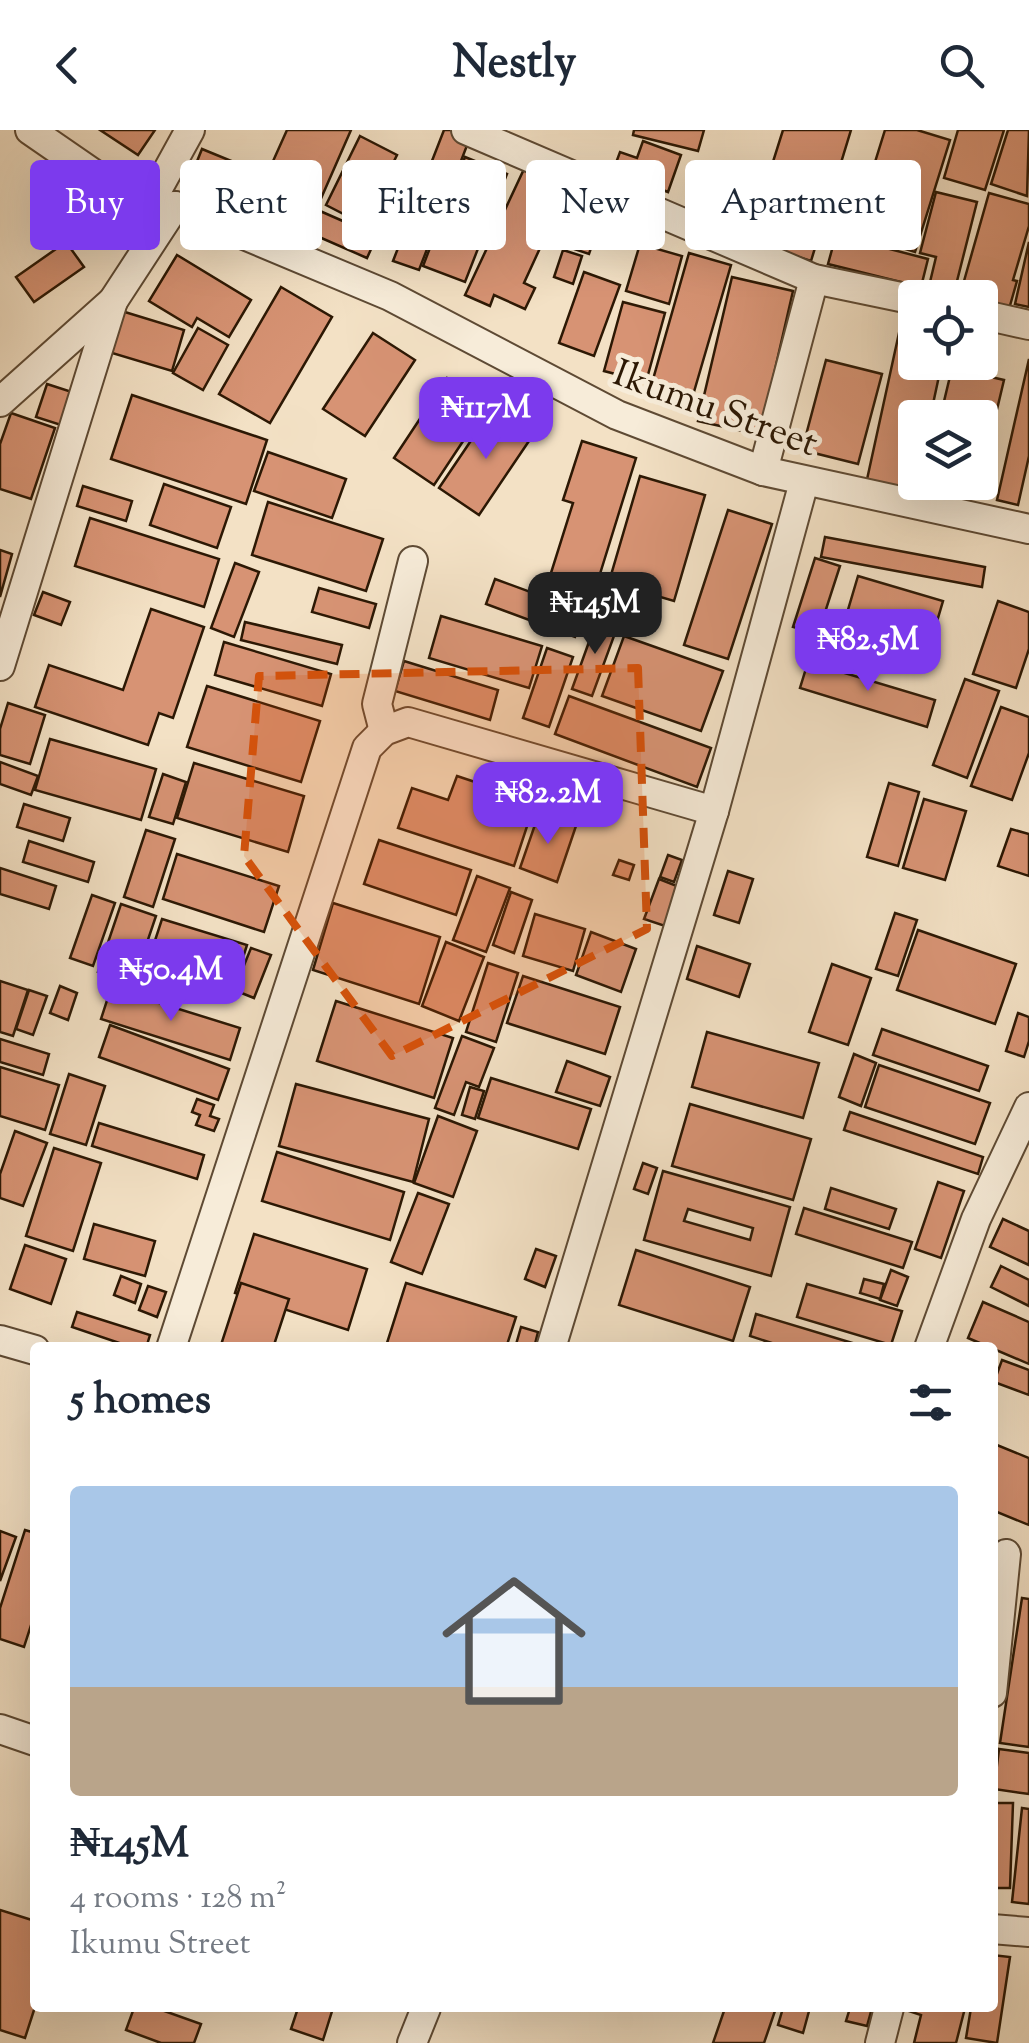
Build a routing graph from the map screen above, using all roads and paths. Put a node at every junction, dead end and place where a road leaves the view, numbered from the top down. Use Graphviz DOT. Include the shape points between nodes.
graph roads {
  1 [pos="30,130"];
  2 [pos="190,130"];
  3 [pos="466,130"];
  4 [pos="74,160"];
  5 [pos="160,185"];
  6 [pos="175,206"];
  7 [pos="160,208"];
  8 [pos="814,279"];
  9 [pos="898,296"];
  10 [pos="114,301"];
  11 [pos="998,318"];
  12 [pos="1029,325"];
  13 [pos="0,402"];
  14 [pos="764,471"];
  15 [pos="804,482"];
  16 [pos="1029,529"];
  17 [pos="413,561"];
  18 [pos="0,666"];
  19 [pos="384,731"];
  20 [pos="714,811"];
  21 [pos="1029,1107"];
  22 [pos="0,1340"];
  23 [pos="173,1342"];
  24 [pos="553,1342"];
  25 [pos="931,1342"];
  26 [pos="30,1349"];
  27 [pos="1009,1554"];
  28 [pos="998,1643"];
  29 [pos="0,1729"];
  30 [pos="30,1738"];
  31 [pos="998,1929"];
  32 [pos="1029,1932"];
  33 [pos="424,2012"];
  34 [pos="888,2012"];
  35 [pos="412,2043"];
  36 [pos="880,2043"];
  1 -- 4 [label="street"];
  2 -- 5 [label="street"];
  3 -- 8 [label="street"];
  6 -- 7 [label="street"];
  6 -- 10 [label="street"];
  6 -- 14 [label="street, Ikumu Street" via="390,296 616,416"];
  8 -- 9 [label="street"];
  8 -- 14 [label="street"];
  10 -- 13 [label="street"];
  10 -- 18 [label="street"];
  11 -- 12 [label="street"];
  14 -- 15 [label="street, Ikumu Street"];
  15 -- 16 [label="street, Ikumu Street"];
  15 -- 20 [label="street"];
  17 -- 19 [label="street" via="377,704"];
  19 -- 20 [label="street" via="408,722"];
  19 -- 23 [label="street" via="367,748"];
  20 -- 24 [label="street"];
  21 -- 25 [label="street" via="976,1219"];
  22 -- 26 [label="street"];
  27 -- 28 [label="street"];
  29 -- 30 [label="street"];
  31 -- 32 [label="street"];
  33 -- 35 [label="street"];
  34 -- 36 [label="street"];
}
